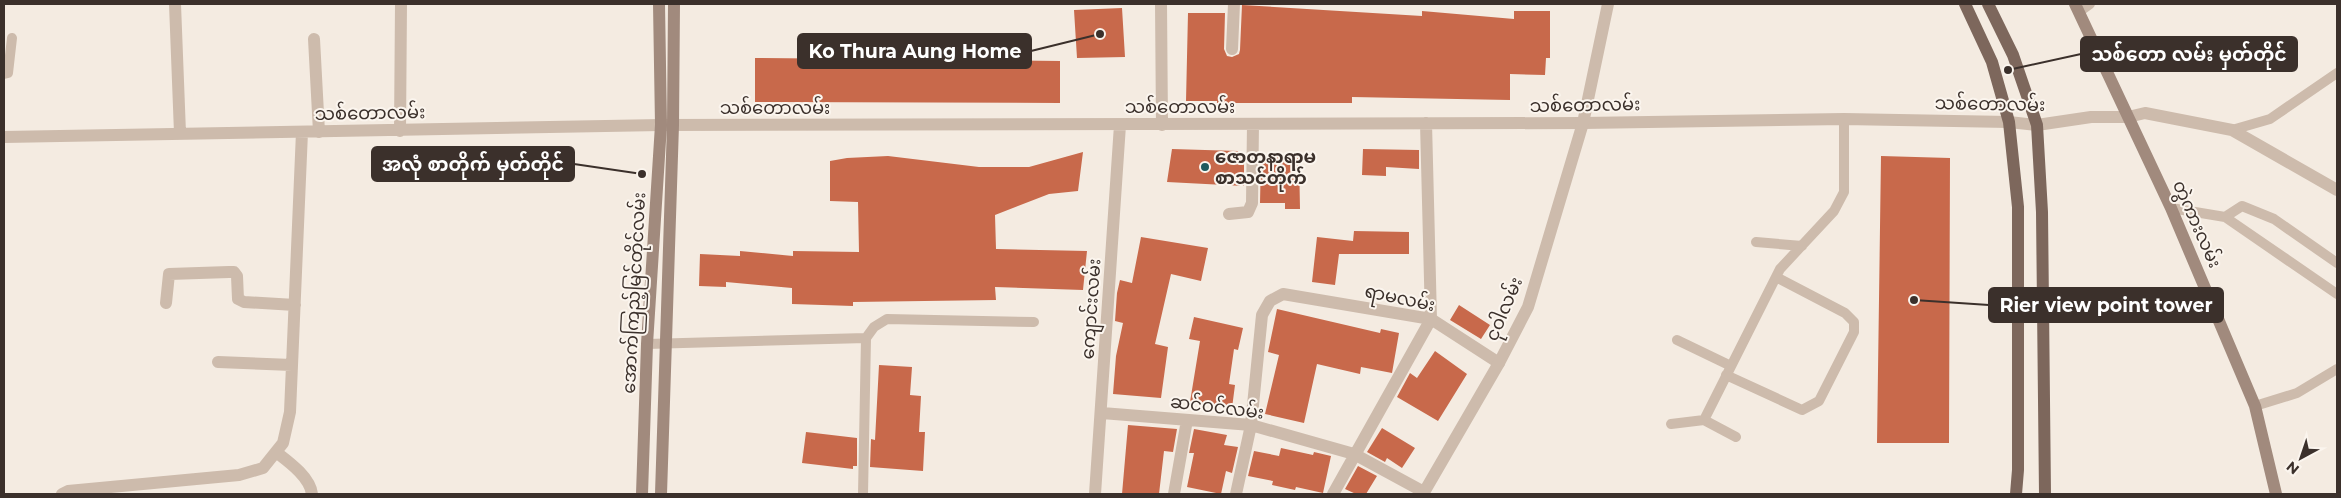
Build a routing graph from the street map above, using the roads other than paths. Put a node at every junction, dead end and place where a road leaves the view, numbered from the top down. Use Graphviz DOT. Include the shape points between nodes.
graph roads {
  1 [pos="175,4"];
  2 [pos="401,4"];
  3 [pos="659,4"];
  4 [pos="674,4"];
  5 [pos="1161,4"];
  6 [pos="1234,4"];
  7 [pos="1608,4"];
  8 [pos="1965,4"];
  9 [pos="1988,4"];
  10 [pos="2090,4"];
  11 [pos="2077,8"];
  12 [pos="12,38"];
  13 [pos="314,39"];
  14 [pos="1232,49"];
  15 [pos="2337,73"];
  16 [pos="4,74"];
  17 [pos="2128,117"];
  18 [pos="1844,118"];
  19 [pos="2009,122"];
  20 [pos="1426,123"];
  21 [pos="1583,123"];
  22 [pos="1252,124"];
  23 [pos="667,125"];
  24 [pos="1120,125"];
  25 [pos="1162,125"];
  26 [pos="2037,125"];
  27 [pos="2232,130"];
  28 [pos="400,131"];
  29 [pos="302,132"];
  30 [pos="319,132"];
  31 [pos="180,133"];
  32 [pos="4,137"];
  33 [pos="2337,190"];
  34 [pos="2171,208"];
  35 [pos="1229,214"];
  36 [pos="2226,216"];
  37 [pos="1756,242"];
  38 [pos="1802,246"];
  39 [pos="2337,262"];
  40 [pos="1776,277"];
  41 [pos="2337,294"];
  42 [pos="166,303"];
  43 [pos="295,305"];
  44 [pos="1431,319"];
  45 [pos="1034,322"];
  46 [pos="866,338"];
  47 [pos="1677,340"];
  48 [pos="647,344"];
  49 [pos="666,344"];
  50 [pos="218,362"];
  51 [pos="1499,363"];
  52 [pos="292,365"];
  53 [pos="2337,369"];
  54 [pos="1729,370"];
  55 [pos="2255,406"];
  56 [pos="1102,413"];
  57 [pos="1187,420"];
  58 [pos="1704,420"];
  59 [pos="1671,424"];
  60 [pos="1251,425"];
  61 [pos="1736,437"];
  62 [pos="276,452"];
  63 [pos="1354,454"];
  64 [pos="643,472"];
  65 [pos="662,474"];
  66 [pos="1423,493"];
  67 [pos="62,494"];
  68 [pos="312,494"];
  69 [pos="642,494"];
  70 [pos="661,494"];
  71 [pos="863,494"];
  72 [pos="1095,494"];
  73 [pos="1174,494"];
  74 [pos="1236,494"];
  75 [pos="1333,494"];
  76 [pos="2016,494"];
  77 [pos="2045,494"];
  78 [pos="2276,494"];
  1 -- 31 [label="street"];
  2 -- 28 [label="street"];
  3 -- 23 [label="main road, အောက်ကြည့်မြင်တိုင်လမ်း"];
  4 -- 23 [label="main road, အောက်ကြည့်မြင်တိုင်လမ်း"];
  5 -- 25 [label="street"];
  6 -- 14 [label="street"];
  7 -- 21 [label="street, ငုဝါလမ်း"];
  8 -- 19 [label="main road" via="1992,62"];
  9 -- 26 [label="main road" via="2013,55"];
  10 -- 11 [label="lane"];
  11 -- 17 [label="main road, တွဲကားလမ်း"];
  12 -- 16 [label="lane" via="8,74"];
  13 -- 30 [label="street"];
  15 -- 27 [label="lane" via="2270,119"];
  17 -- 26 [label="street, သစ်တောလမ်း" via="2091,117"];
  17 -- 27 [label="street, သစ်တောလမ်း" via="2145,113"];
  17 -- 34 [label="main road, တွဲကားလမ်း"];
  18 -- 19 [label="street, သစ်တောလမ်း"];
  18 -- 21 [label="street, သစ်တောလမ်း"];
  18 -- 38 [label="lane" via="1844,192 1834,211"];
  19 -- 26 [label="street, သစ်တောလမ်း"];
  19 -- 76 [label="main road" via="2018,207"];
  20 -- 21 [label="street, သစ်တောလမ်း"];
  20 -- 22 [label="street, သစ်တောလမ်း"];
  20 -- 44 [label="street"];
  21 -- 51 [label="street, ငုဝါလမ်း" via="1528,307"];
  22 -- 25 [label="street, သစ်တောလမ်း"];
  22 -- 35 [label="street" via="1252,203 1248,212"];
  23 -- 24 [label="street, သစ်တောလမ်း"];
  23 -- 28 [label="street, သစ်တောလမ်း"];
  23 -- 48 [label="main road, အောက်ကြည့်မြင်တိုင်လမ်း"];
  23 -- 49 [label="main road, အောက်ကြည့်မြင်တိုင်လမ်း"];
  24 -- 25 [label="street, သစ်တောလမ်း"];
  24 -- 56 [label="street, ကျောင်းလမ်း"];
  26 -- 77 [label="main road" via="2042,212"];
  27 -- 33 [label="street, သစ်တောလမ်း"];
  28 -- 30 [label="street, သစ်တောလမ်း"];
  29 -- 30 [label="street, သစ်တောလမ်း"];
  29 -- 31 [label="street, သစ်တောလမ်း"];
  29 -- 43 [label="street"];
  31 -- 32 [label="street, သစ်တောလမ်း"];
  34 -- 36 [label="lane"];
  34 -- 55 [label="main road, တွဲကားလမ်း"];
  36 -- 39 [label="lane" via="2242,206 2274,218"];
  36 -- 41 [label="lane"];
  37 -- 38 [label="lane"];
  38 -- 40 [label="lane"];
  40 -- 54 [label="lane"];
  40 -- 54 [label="lane" via="1845,313 1854,322 1854,332 1824,392 1819,401 1802,410"];
  42 -- 43 [label="street" via="169,274 234,272 238,299"];
  43 -- 52 [label="street"];
  44 -- 51 [label="street, ရာမလမ်း"];
  44 -- 60 [label="street, ရာမလမ်း" via="1283,294 1270,301 1262,315"];
  44 -- 63 [label="street"];
  45 -- 46 [label="lane" via="887,319 874,327"];
  46 -- 49 [label="lane"];
  46 -- 71 [label="lane"];
  47 -- 54 [label="lane"];
  48 -- 49 [label="lane"];
  48 -- 64 [label="main road, အောက်ကြည့်မြင်တိုင်လမ်း"];
  49 -- 65 [label="main road, အောက်ကြည့်မြင်တိုင်လမ်း"];
  50 -- 52 [label="street"];
  51 -- 66 [label="street, ငုဝါလမ်း"];
  52 -- 62 [label="street" via="290,412 283,443"];
  53 -- 55 [label="lane" via="2296,393"];
  54 -- 58 [label="lane"];
  55 -- 78 [label="main road, တွဲကားလမ်း"];
  56 -- 57 [label="street, ဆင်ဝင်လမ်း"];
  56 -- 72 [label="street, ကျောင်းလမ်း"];
  57 -- 60 [label="street, ဆင်ဝင်လမ်း"];
  57 -- 73 [label="street"];
  58 -- 59 [label="lane"];
  58 -- 61 [label="lane"];
  60 -- 63 [label="street, ဆင်ဝင်လမ်း"];
  60 -- 74 [label="street"];
  62 -- 67 [label="street" via="264,468 239,475"];
  62 -- 68 [label="street" via="296,468"];
  63 -- 66 [label="street, ဆင်ဝင်လမ်း"];
  63 -- 75 [label="street"];
  64 -- 65 [label="main road"];
  64 -- 69 [label="main road, အောက်ကြည့်မြင်တိုင်လမ်း"];
  65 -- 70 [label="main road, အောက်ကြည့်မြင်တိုင်လမ်း"];
}
